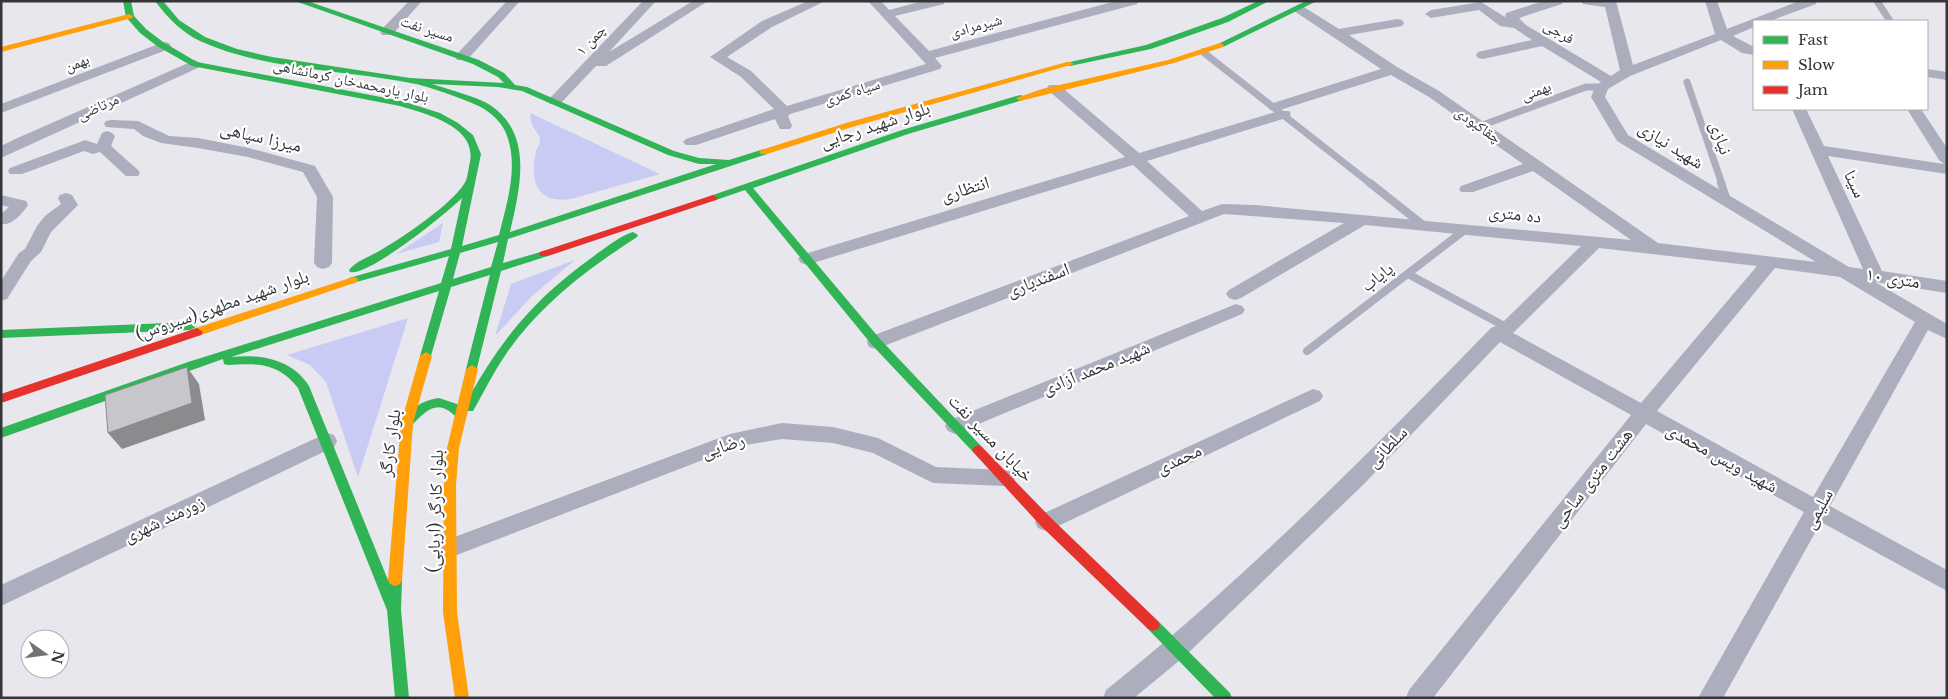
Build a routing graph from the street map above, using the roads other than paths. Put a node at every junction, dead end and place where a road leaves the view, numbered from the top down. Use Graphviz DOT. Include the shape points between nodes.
graph roads {
  1 [pos="127,1"];
  2 [pos="300,1"];
  3 [pos="416,1"];
  4 [pos="514,1"];
  5 [pos="650,1"];
  6 [pos="702,1"];
  7 [pos="819,1"];
  8 [pos="874,1"];
  9 [pos="939,1"];
  10 [pos="1265,1"];
  11 [pos="1313,1"];
  12 [pos="1557,1"];
  13 [pos="1588,1"];
  14 [pos="1711,1"];
  15 [pos="1811,1"];
  16 [pos="1876,1"];
  17 [pos="1122,2"];
  18 [pos="1611,3"];
  19 [pos="155,7"];
  20 [pos="1299,8"];
  21 [pos="887,14"];
  22 [pos="1431,14"];
  23 [pos="129,16"];
  24 [pos="1762,20"];
  25 [pos="1889,20"];
  26 [pos="1397,23"];
  27 [pos="1753,23"];
  28 [pos="1517,24"];
  29 [pos="387,32"];
  30 [pos="1338,33"];
  31 [pos="1722,36"];
  32 [pos="1544,42"];
  33 [pos="164,46"];
  34 [pos="1148,47"];
  35 [pos="1,50"];
  36 [pos="1753,50"];
  37 [pos="1130,51"];
  38 [pos="1203,52"];
  39 [pos="1483,55"];
  40 [pos="462,57"];
  41 [pos="931,61"];
  42 [pos="1167,63"];
  43 [pos="195,64"];
  44 [pos="1147,68"];
  45 [pos="1392,70"];
  46 [pos="585,71"];
  47 [pos="1627,72"];
  48 [pos="1928,73"];
  49 [pos="1947,76"];
  50 [pos="411,80"];
  51 [pos="1687,82"];
  52 [pos="1606,84"];
  53 [pos="511,86"];
  54 [pos="1054,88"];
  55 [pos="117,99"];
  56 [pos="555,101"];
  57 [pos="2,108"];
  58 [pos="1279,110"];
  59 [pos="1799,110"];
  60 [pos="1915,110"];
  61 [pos="785,119"];
  62 [pos="111,124"];
  63 [pos="1480,126"];
  64 [pos="691,142"];
  65 [pos="103,147"];
  66 [pos="1818,150"];
  67 [pos="1,153"];
  68 [pos="762,155"];
  69 [pos="1135,158"];
  70 [pos="1947,160"];
  71 [pos="1534,165"];
  72 [pos="1947,168"];
  73 [pos="16,171"];
  74 [pos="132,172"];
  75 [pos="469,185"];
  76 [pos="747,187"];
  77 [pos="1467,189"];
  78 [pos="66,198"];
  79 [pos="1,200"];
  80 [pos="1728,203"];
  81 [pos="691,206"];
  82 [pos="1196,214"];
  83 [pos="5,220"];
  84 [pos="1362,220"];
  85 [pos="1423,225"];
  86 [pos="1466,229"];
  87 [pos="504,237"];
  88 [pos="1595,242"];
  89 [pos="1654,249"];
  90 [pos="456,250"];
  91 [pos="807,259"];
  92 [pos="323,262"];
  93 [pos="1770,262"];
  94 [pos="495,270"];
  95 [pos="1840,270"];
  96 [pos="1408,274"];
  97 [pos="1875,275"];
  98 [pos="447,286"];
  99 [pos="1947,287"];
  100 [pos="310,294"];
  101 [pos="1,296"];
  102 [pos="1925,320"];
  103 [pos="217,325"];
  104 [pos="1503,331"];
  105 [pos="1947,333"];
  106 [pos="1,334"];
  107 [pos="876,342"];
  108 [pos="1307,351"];
  109 [pos="192,365"];
  110 [pos="1313,396"];
  111 [pos="1,399"];
  112 [pos="460,414"];
  113 [pos="1642,414"];
  114 [pos="407,424"];
  115 [pos="955,426"];
  116 [pos="1,434"];
  117 [pos="326,442"];
  118 [pos="453,448"];
  119 [pos="1005,478"];
  120 [pos="1818,510"];
  121 [pos="1046,522"];
  122 [pos="449,549"];
  123 [pos="1947,581"];
  124 [pos="1,596"];
  125 [pos="394,610"];
  126 [pos="1177,648"];
  127 [pos="402,698"];
  128 [pos="462,698"];
  129 [pos="1115,698"];
  130 [pos="1225,698"];
  131 [pos="1418,698"];
  132 [pos="1710,698"];
  1 -- 23 [label="main road"];
  2 -- 29 [label="main road, مسیر نفت"];
  3 -- 29 [label="street"];
  4 -- 40 [label="street"];
  5 -- 46 [label="street, چمن ۱"];
  6 -- 46 [label="street"];
  7 -- 61 [label="street" via="767,24 717,57 746,74"];
  8 -- 21 [label="street"];
  9 -- 21 [label="street"];
  10 -- 34 [label="main road, بلوار شهید رجایی" via="1226,20"];
  11 -- 20 [label="main road, بلوار شهید رجایی"];
  12 -- 28 [label="street, فرجی" via="1510,16"];
  13 -- 18 [label="street"];
  14 -- 31 [label="street"];
  15 -- 24 [label="street"];
  16 -- 25 [label="lane"];
  17 -- 41 [label="street, شیرمرادی"];
  18 -- 47 [label="street"];
  19 -- 23 [label="main road"];
  19 -- 50 [label="main road, بلوار یارمحمدخان کرمانشاهی" via="194,36 221,47"];
  20 -- 30 [label="street, چقاکبودی"];
  20 -- 38 [label="main road, بلوار شهید رجایی"];
  21 -- 41 [label="street"];
  22 -- 28 [label="street" via="1481,6 1505,23"];
  23 -- 33 [label="main road, بلوار یارمحمدخان کرمانشاهی"];
  23 -- 35 [label="main road"];
  26 -- 30 [label="street"];
  27 -- 31 [label="street"];
  28 -- 32 [label="street, فرجی"];
  29 -- 40 [label="main road, مسیر نفت"];
  30 -- 45 [label="street, چقاکبودی"];
  31 -- 36 [label="street"];
  31 -- 47 [label="street"];
  32 -- 39 [label="street"];
  32 -- 52 [label="street, فرجی"];
  33 -- 43 [label="main road, بلوار یارمحمدخان کرمانشاهی"];
  33 -- 57 [label="street, بهمن"];
  34 -- 37 [label="main road, بلوار شهید رجایی"];
  34 -- 42 [label="main road"];
  37 -- 44 [label="main road"];
  37 -- 68 [label="main road, بلوار شهید رجایی" via="1064,65 877,118"];
  38 -- 42 [label="main road, بلوار شهید رجایی"];
  38 -- 58 [label="lane"];
  40 -- 53 [label="main road, مسیر نفت" via="489,67"];
  41 -- 61 [label="street, سیاه کمری"];
  42 -- 44 [label="main road, بلوار شهید رجایی"];
  43 -- 55 [label="street, مرتاضی"];
  43 -- 75 [label="main road, بلوار یارمحمدخان کرمانشاهی" via="402,104 437,115 470,137 476,154"];
  44 -- 54 [label="main road, بلوار شهید رجایی"];
  45 -- 58 [label="street, انتظاری"];
  45 -- 63 [label="street, چقاکبودی"];
  46 -- 56 [label="street, چمن ۱"];
  47 -- 52 [label="street"];
  48 -- 49 [label="street"];
  50 -- 53 [label="main road"];
  50 -- 87 [label="main road, بلوار یارمحمدخان کرمانشاهی" via="486,106 506,122 514,144 516,176"];
  51 -- 80 [label="lane, نیازی"];
  52 -- 63 [label="lane, بهمنی" via="1586,87"];
  52 -- 80 [label="street, شهید نیازی" via="1598,97 1622,138"];
  53 -- 56 [label="main road"];
  54 -- 69 [label="street"];
  54 -- 76 [label="main road, بلوار شهید رجایی" via="905,132"];
  55 -- 62 [label="street"];
  55 -- 67 [label="street, مرتاضی"];
  56 -- 68 [label="main road" via="652,145 699,161 726,162"];
  58 -- 69 [label="street, انتظاری"];
  58 -- 85 [label="lane"];
  59 -- 66 [label="street, سینا"];
  60 -- 70 [label="street"];
  61 -- 64 [label="street, سیاه کمری"];
  62 -- 65 [label="street"];
  62 -- 92 [label="street, میرزا سپاهی" via="138,125 166,140 249,153 308,169 325,197"];
  63 -- 71 [label="street, چقاکبودی"];
  65 -- 73 [label="street" via="93,149 85,145"];
  65 -- 74 [label="street"];
  66 -- 72 [label="street"];
  66 -- 97 [label="street, سینا"];
  68 -- 87 [label="main road, بلوار شهید رجایی"];
  69 -- 82 [label="street"];
  69 -- 91 [label="street, انتظاری"];
  71 -- 77 [label="street"];
  71 -- 89 [label="street, چقاکبودی"];
  75 -- 90 [label="main road, بلوار یارمحمدخان کرمانشاهی"];
  75 -- 100 [label="main road" via="441,214 414,234"];
  76 -- 81 [label="main road, بلوار شهید رجایی"];
  76 -- 91 [label="main road, خیابان مسیر نفت"];
  78 -- 101 [label="street" via="70,205 43,230 32,252 25,257"];
  79 -- 83 [label="street" via="20,205"];
  80 -- 95 [label="street, شهید نیازی"];
  81 -- 94 [label="main road, بلوار شهید رجایی"];
  81 -- 118 [label="main road" via="637,233 594,260 560,285 530,314 488,370"];
  82 -- 84 [label="street, ده متری" via="1222,209 1255,210"];
  82 -- 107 [label="street, اسفندیاری"];
  84 -- 85 [label="street, ده متری"];
  84 -- 115 [label="street, شهید محمد آزادی" via="1236,302"];
  85 -- 86 [label="street, ده متری"];
  86 -- 88 [label="street, ده متری"];
  86 -- 96 [label="lane, پایاب"];
  87 -- 90 [label="main road, بلوار شهید رجایی"];
  87 -- 94 [label="main road, بلوار یارمحمدخان کرمانشاهی"];
  88 -- 89 [label="street, ده متری"];
  88 -- 104 [label="street, سلطانی"];
  89 -- 93 [label="street, ده متری"];
  90 -- 98 [label="main road, بلوار یارمحمدخان کرمانشاهی"];
  90 -- 100 [label="main road, بلوار شهید مطهری(سیروس)"];
  91 -- 107 [label="main road, خیابان مسیر نفت"];
  93 -- 95 [label="street, ده متری"];
  93 -- 113 [label="street, هشت متری ساحی"];
  94 -- 98 [label="main road, بلوار شهید رجایی"];
  94 -- 112 [label="main road, بلوار کارگر (اربابی)"];
  95 -- 97 [label="street, ۱۰ متری"];
  95 -- 102 [label="street, شهید نیازی"];
  96 -- 104 [label="lane"];
  96 -- 108 [label="lane, پایاب"];
  97 -- 99 [label="street, ۱۰ متری"];
  98 -- 109 [label="main road"];
  98 -- 114 [label="main road, بلوار کارگر"];
  100 -- 103 [label="main road, بلوار شهید مطهری(سیروس)"];
  102 -- 105 [label="street, شهید نیازی"];
  102 -- 120 [label="street, سلیمی"];
  103 -- 106 [label="main road"];
  103 -- 111 [label="main road, بلوار شهید مطهری(سیروس)"];
  104 -- 113 [label="street, شهید ویس محمدی"];
  104 -- 126 [label="street, سلطانی" via="1356,478"];
  107 -- 115 [label="main road, خیابان مسیر نفت"];
  109 -- 116 [label="main road"];
  109 -- 117 [label="main road" via="236,360 279,366 292,373 306,393"];
  110 -- 121 [label="street, محمدی"];
  112 -- 114 [label="main road" via="453,404 440,402 423,408"];
  112 -- 118 [label="main road, بلوار کارگر (اربابی)"];
  113 -- 120 [label="street, شهید ویس محمدی"];
  113 -- 131 [label="street, هشت متری ساحی"];
  114 -- 125 [label="main road, بلوار کارگر"];
  115 -- 119 [label="main road, خیابان مسیر نفت"];
  117 -- 124 [label="street, زورمند شهری"];
  117 -- 125 [label="main road"];
  118 -- 122 [label="main road, بلوار کارگر (اربابی)"];
  119 -- 121 [label="main road, خیابان مسیر نفت"];
  119 -- 122 [label="street, رضایی" via="933,475 878,446 833,435 782,431 738,439"];
  120 -- 123 [label="street, شهید ویس محمدی"];
  120 -- 132 [label="street, سلیمی"];
  121 -- 126 [label="main road, خیابان مسیر نفت"];
  122 -- 128 [label="main road, بلوار کارگر (اربابی)" via="450,612"];
  125 -- 127 [label="main road"];
  126 -- 129 [label="street"];
  126 -- 130 [label="main road, خیابان مسیر نفت"];
}
